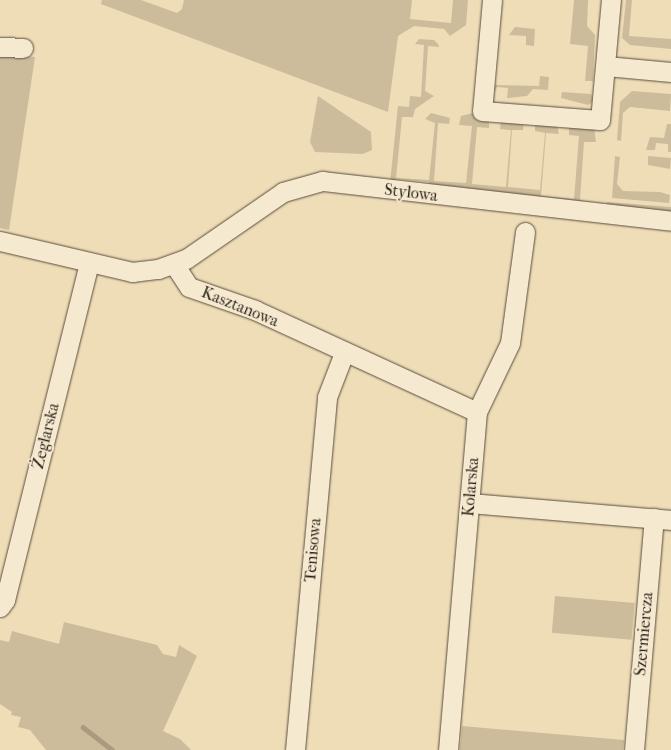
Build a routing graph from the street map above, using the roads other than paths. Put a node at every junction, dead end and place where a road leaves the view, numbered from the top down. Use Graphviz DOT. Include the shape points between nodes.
graph roads {
  1 [pos="492,0"];
  2 [pos="611,0"];
  3 [pos="0,47"];
  4 [pos="23,48"];
  5 [pos="606,66"];
  6 [pos="671,72"];
  7 [pos="671,221"];
  8 [pos="525,232"];
  9 [pos="0,241"];
  10 [pos="89,263"];
  11 [pos="174,264"];
  12 [pos="344,353"];
  13 [pos="477,412"];
  14 [pos="470,503"];
  15 [pos="663,519"];
  16 [pos="0,607"];
  17 [pos="295,750"];
  18 [pos="448,750"];
  19 [pos="634,750"];
  1 -- 5 [label="street" via="482,110 600,120"];
  2 -- 5 [label="street"];
  3 -- 4 [label="street"];
  5 -- 6 [label="street"];
  7 -- 11 [label="street, Stylowa" via="385,191 322,181 283,192"];
  8 -- 13 [label="street, Kolarska" via="511,337"];
  9 -- 10 [label="street"];
  10 -- 11 [label="street" via="132,272"];
  10 -- 16 [label="street, Żeglarska" via="6,600"];
  11 -- 12 [label="street, Kasztanowa" via="190,287 255,310"];
  12 -- 13 [label="street, Kasztanowa"];
  12 -- 17 [label="street, Tenisowa" via="327,397"];
  13 -- 14 [label="street, Kolarska"];
  14 -- 15 [label="street"];
  14 -- 18 [label="street, Kolarska"];
  15 -- 19 [label="street, Szermiercza"];
}
